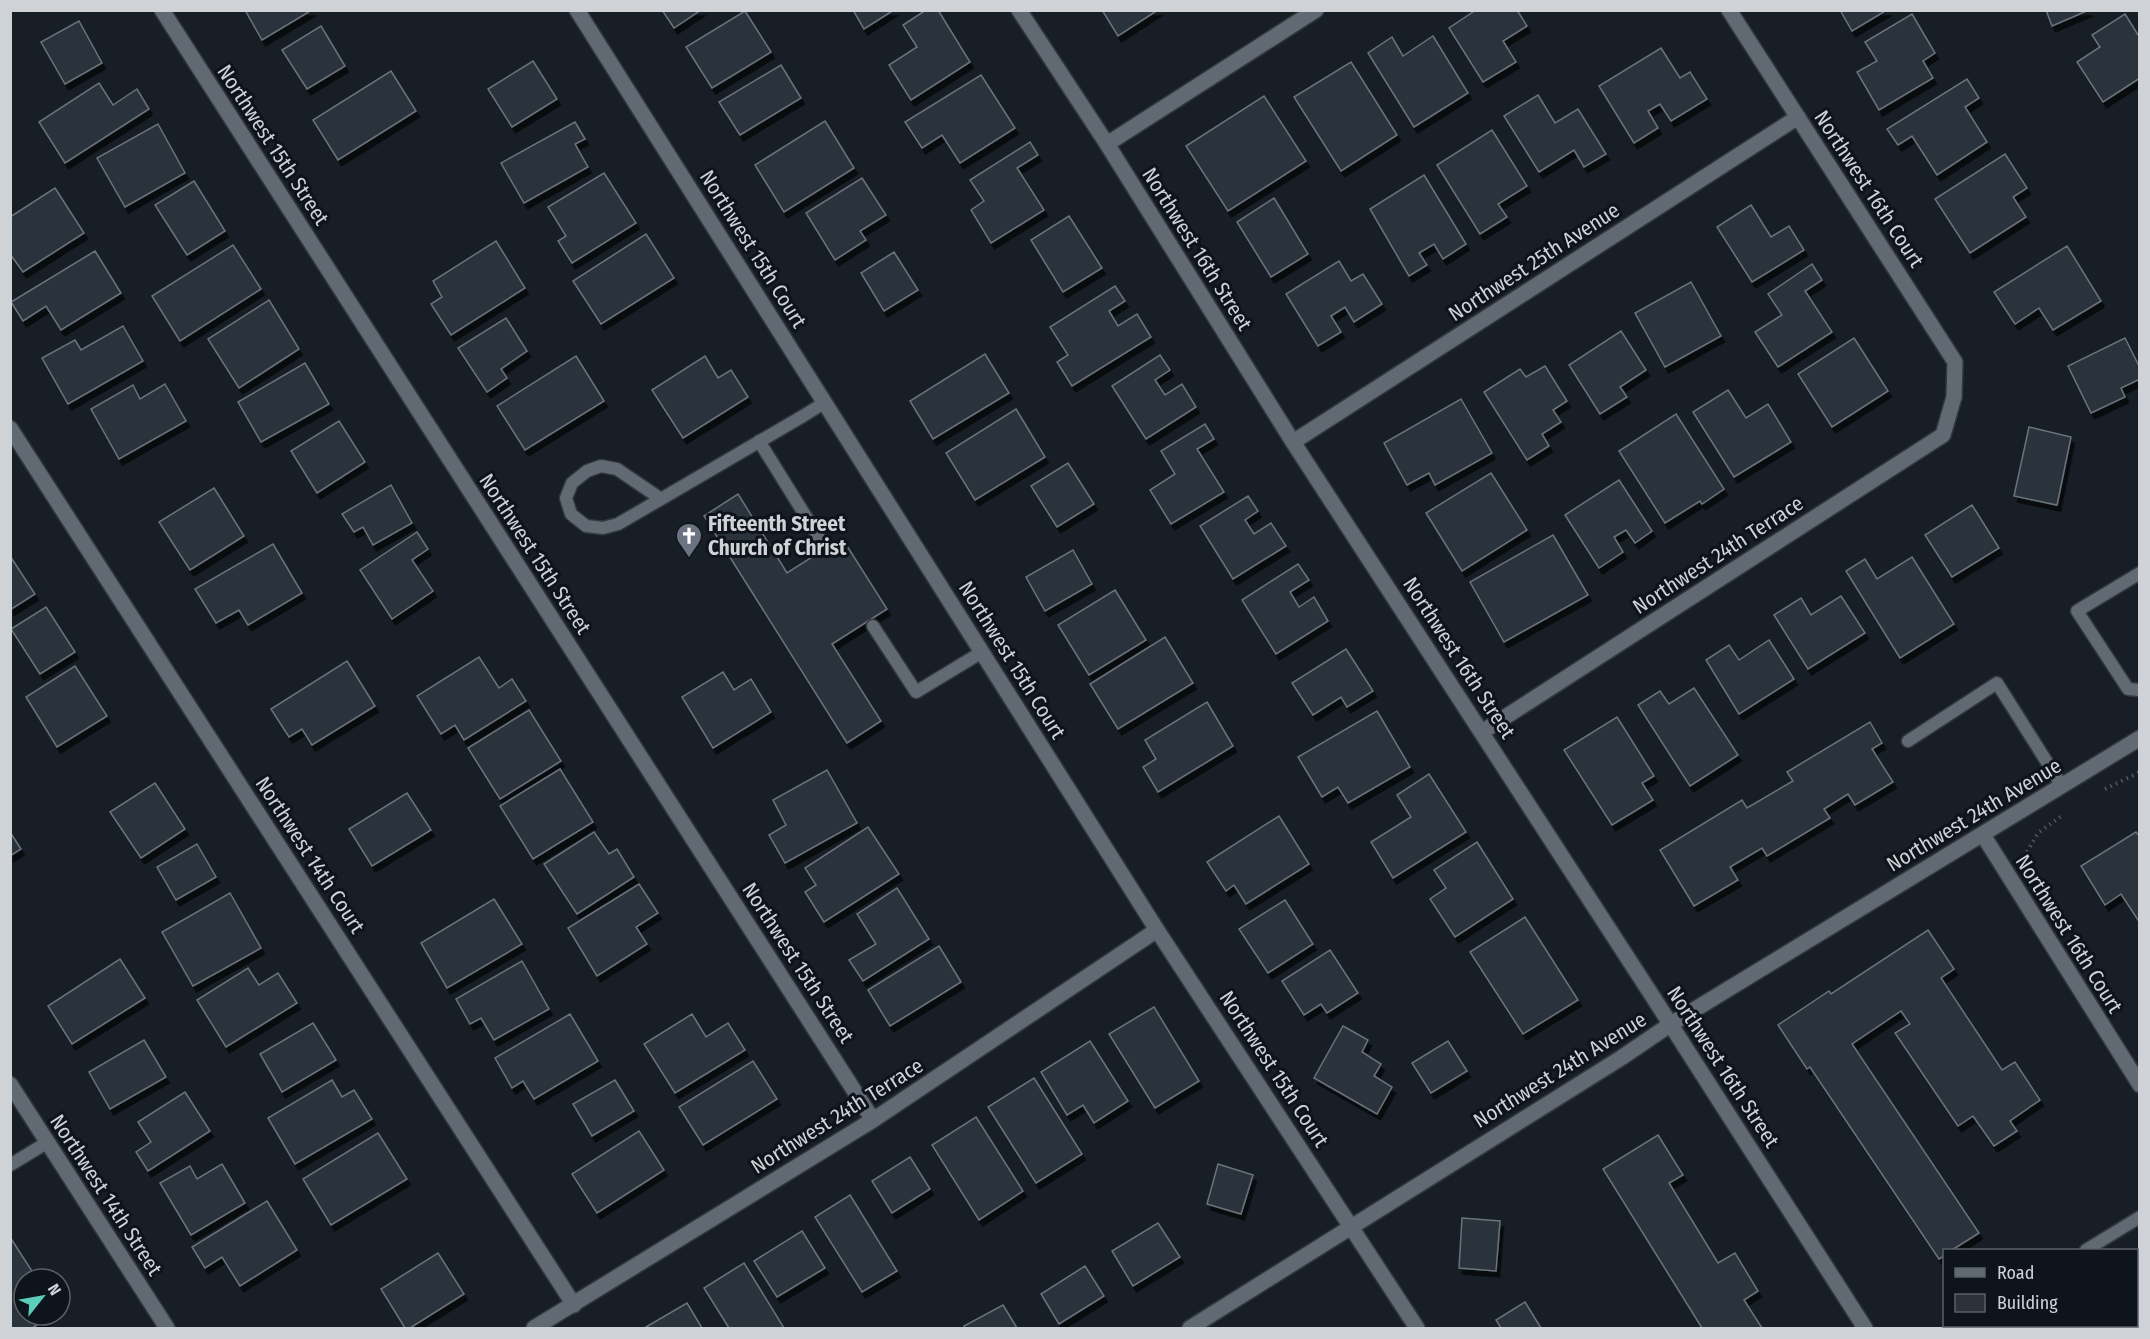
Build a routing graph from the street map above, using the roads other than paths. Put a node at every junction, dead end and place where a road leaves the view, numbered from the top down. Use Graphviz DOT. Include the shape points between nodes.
graph roads {
  1 [pos="162,10"];
  2 [pos="577,10"];
  3 [pos="1019,10"];
  4 [pos="1316,10"];
  5 [pos="1729,10"];
  6 [pos="1798,117"];
  7 [pos="1107,144"];
  8 [pos="1954,396"];
  9 [pos="824,403"];
  10 [pos="10,428"];
  11 [pos="759,441"];
  12 [pos="1293,442"];
  13 [pos="661,499"];
  14 [pos="823,544"];
  15 [pos="2139,573"];
  16 [pos="873,626"];
  17 [pos="982,652"];
  18 [pos="2139,690"];
  19 [pos="1482,732"];
  20 [pos="2139,738"];
  21 [pos="1908,741"];
  22 [pos="2062,786"];
  23 [pos="1983,835"];
  24 [pos="1157,930"];
  25 [pos="1671,1024"];
  26 [pos="10,1084"];
  27 [pos="2139,1085"];
  28 [pos="873,1120"];
  29 [pos="48,1142"];
  30 [pos="10,1165"];
  31 [pos="2139,1217"];
  32 [pos="1351,1226"];
  33 [pos="2089,1249"];
  34 [pos="574,1305"];
  35 [pos="167,1329"];
  36 [pos="534,1329"];
  37 [pos="1190,1329"];
  38 [pos="1417,1329"];
  39 [pos="1865,1329"];
  1 -- 28 [label="street, Northwest 15th Street"];
  2 -- 9 [label="street, Northwest 15th Court"];
  3 -- 7 [label="street, Northwest 16th Street"];
  4 -- 7 [label="street"];
  5 -- 6 [label="street, Northwest 16th Court"];
  6 -- 8 [label="street, Northwest 16th Court" via="1955,362"];
  6 -- 12 [label="street, Northwest 25th Avenue"];
  7 -- 12 [label="street, Northwest 16th Street"];
  8 -- 19 [label="street, Northwest 24th Terrace" via="1943,435"];
  9 -- 11 [label="lane"];
  9 -- 17 [label="street, Northwest 15th Court"];
  10 -- 34 [label="street, Northwest 14th Court"];
  11 -- 13 [label="lane"];
  11 -- 14 [label="lane"];
  12 -- 19 [label="street, Northwest 16th Street"];
  13 -- 13 [label="lane" via="618,524 603,528 586,526 571,514 566,498 572,483 601,466 617,469"];
  15 -- 18 [label="lane" via="2077,611 2128,689"];
  16 -- 17 [label="lane" via="916,692"];
  17 -- 24 [label="street, Northwest 15th Court"];
  19 -- 25 [label="street, Northwest 16th Street"];
  20 -- 22 [label="street, Northwest 24th Avenue"];
  21 -- 22 [label="lane" via="1997,683"];
  22 -- 23 [label="street, Northwest 24th Avenue"];
  23 -- 25 [label="street, Northwest 24th Avenue"];
  23 -- 27 [label="street, Northwest 16th Court"];
  24 -- 28 [label="street, Northwest 24th Terrace"];
  24 -- 32 [label="street, Northwest 15th Court"];
  25 -- 32 [label="street, Northwest 24th Avenue"];
  25 -- 39 [label="street, Northwest 16th Street"];
  26 -- 29 [label="street, Northwest 14th Street"];
  28 -- 34 [label="street, Northwest 24th Terrace"];
  29 -- 30 [label="lane"];
  29 -- 35 [label="street, Northwest 14th Street"];
  31 -- 33 [label="lane"];
  32 -- 37 [label="street, Northwest 24th Avenue"];
  32 -- 38 [label="street, Northwest 15th Court"];
  34 -- 36 [label="street, Northwest 24th Terrace"];
}
